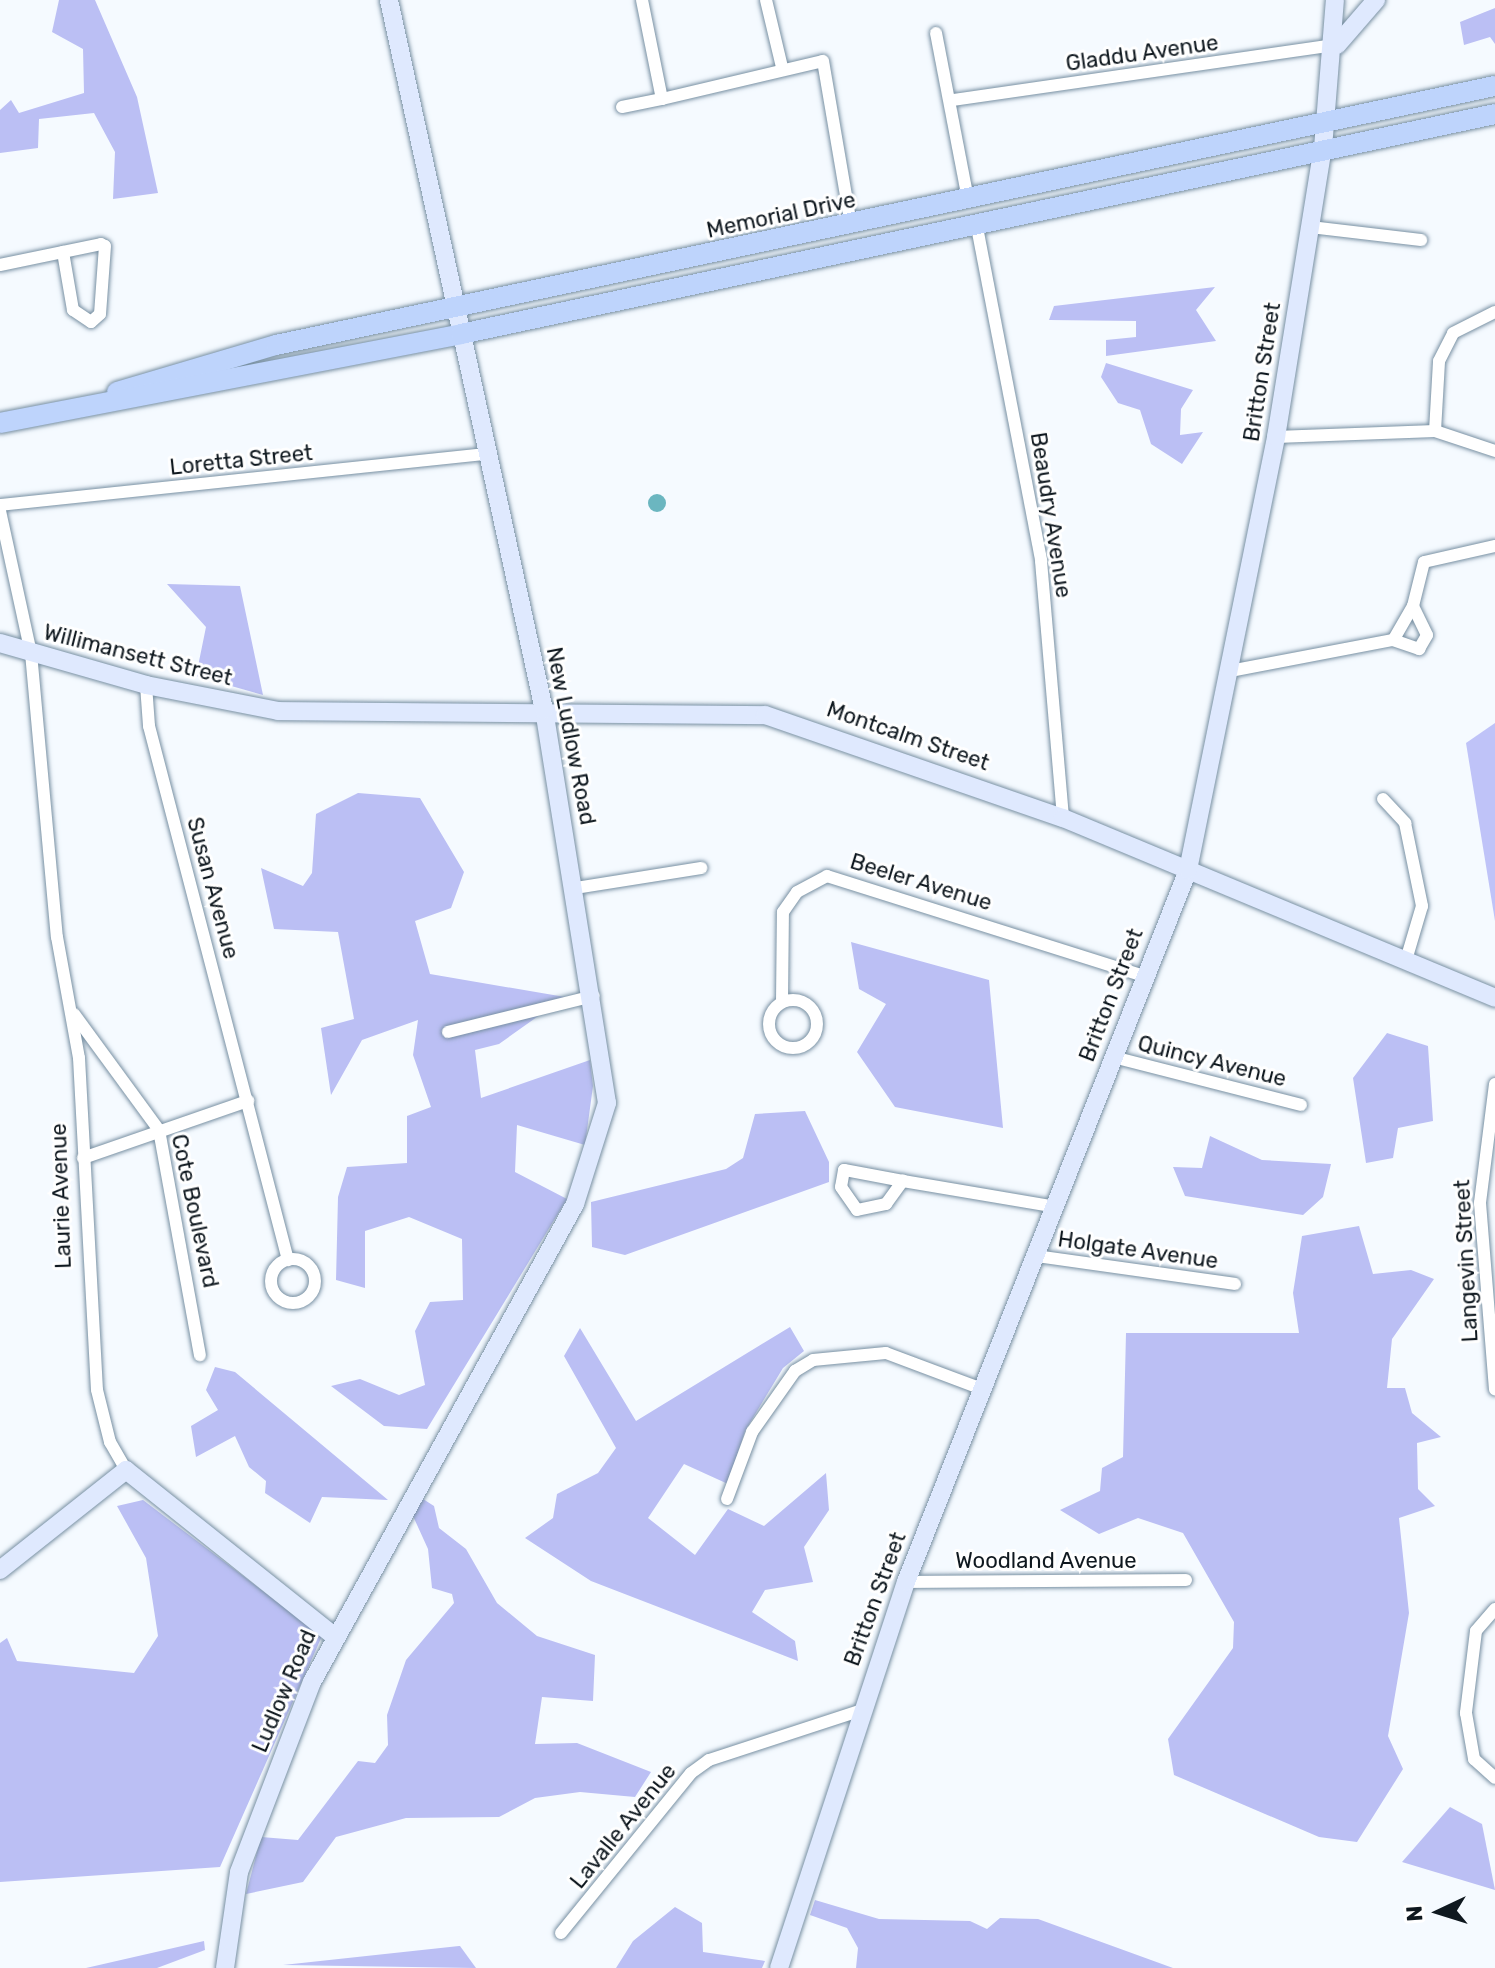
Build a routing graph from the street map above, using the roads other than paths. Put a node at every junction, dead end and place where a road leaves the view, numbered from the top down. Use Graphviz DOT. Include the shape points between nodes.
graph roads {
  1 [pos="389,0"];
  2 [pos="642,0"];
  3 [pos="766,0"];
  4 [pos="1335,0"];
  5 [pos="1376,0"];
  6 [pos="936,33"];
  7 [pos="1337,45"];
  8 [pos="782,67"];
  9 [pos="1495,86"];
  10 [pos="662,99"];
  11 [pos="953,100"];
  12 [pos="622,107"];
  13 [pos="1495,114"];
  14 [pos="1326,122"];
  15 [pos="1323,148"];
  16 [pos="968,199"];
  17 [pos="976,222"];
  18 [pos="851,224"];
  19 [pos="1310,227"];
  20 [pos="1421,240"];
  21 [pos="63,252"];
  22 [pos="0,265"];
  23 [pos="457,308"];
  24 [pos="1495,312"];
  25 [pos="461,334"];
  26 [pos="82,408"];
  27 [pos="0,423"];
  28 [pos="1435,431"];
  29 [pos="1276,437"];
  30 [pos="1495,451"];
  31 [pos="487,454"];
  32 [pos="0,508"];
  33 [pos="1495,546"];
  34 [pos="1413,606"];
  35 [pos="1393,640"];
  36 [pos="0,643"];
  37 [pos="31,653"];
  38 [pos="1230,671"];
  39 [pos="146,685"];
  40 [pos="266,710"];
  41 [pos="544,710"];
  42 [pos="1383,799"];
  43 [pos="1063,818"];
  44 [pos="701,868"];
  45 [pos="1188,870"];
  46 [pos="576,888"];
  47 [pos="1406,960"];
  48 [pos="1145,976"];
  49 [pos="594,996"];
  50 [pos="1495,998"];
  51 [pos="782,1002"];
  52 [pos="69,1009"];
  53 [pos="448,1032"];
  54 [pos="1113,1057"];
  55 [pos="1495,1084"];
  56 [pos="248,1101"];
  57 [pos="1301,1105"];
  58 [pos="159,1130"];
  59 [pos="83,1158"];
  60 [pos="903,1181"];
  61 [pos="1056,1207"];
  62 [pos="1036,1256"];
  63 [pos="288,1260"];
  64 [pos="1235,1284"];
  65 [pos="200,1355"];
  66 [pos="982,1389"];
  67 [pos="1495,1389"];
  68 [pos="436,1450"];
  69 [pos="126,1470"];
  70 [pos="727,1499"];
  71 [pos="0,1570"];
  72 [pos="1186,1580"];
  73 [pos="906,1582"];
  74 [pos="1495,1609"];
  75 [pos="333,1635"];
  76 [pos="862,1710"];
  77 [pos="1495,1778"];
  78 [pos="561,1933"];
  79 [pos="225,1968"];
  80 [pos="779,1968"];
  1 -- 23 [label="street, New Ludlow Road"];
  2 -- 10 [label="street"];
  3 -- 8 [label="street"];
  4 -- 7 [label="street, Britton Street"];
  5 -- 7 [label="street"];
  6 -- 11 [label="street"];
  7 -- 11 [label="street, Gladdu Avenue"];
  7 -- 14 [label="street, Britton Street"];
  8 -- 10 [label="street"];
  8 -- 18 [label="street" via="823,61"];
  9 -- 14 [label="main road, Memorial Drive"];
  10 -- 12 [label="street"];
  11 -- 16 [label="street"];
  13 -- 15 [label="main road, Memorial Drive"];
  14 -- 15 [label="street, Britton Street"];
  14 -- 16 [label="main road, Memorial Drive"];
  15 -- 17 [label="main road, Memorial Drive"];
  15 -- 19 [label="street, Britton Street"];
  16 -- 18 [label="main road, Memorial Drive"];
  17 -- 25 [label="main road, Memorial Drive"];
  17 -- 43 [label="street, Beaudry Avenue" via="1041,561"];
  18 -- 23 [label="main road, Memorial Drive"];
  19 -- 20 [label="street"];
  19 -- 29 [label="street, Britton Street"];
  21 -- 21 [label="street" via="73,310 91,322 100,314 108,249 101,244"];
  21 -- 22 [label="street"];
  23 -- 25 [label="street, New Ludlow Road"];
  23 -- 26 [label="main road, Memorial Drive" via="203,363"];
  24 -- 28 [label="street" via="1453,333 1439,361"];
  25 -- 26 [label="main road, Memorial Drive"];
  25 -- 31 [label="street, New Ludlow Road"];
  26 -- 27 [label="main road, Memorial Drive"];
  28 -- 29 [label="street"];
  28 -- 30 [label="street"];
  29 -- 38 [label="street, Britton Street"];
  31 -- 32 [label="street, Loretta Street"];
  31 -- 41 [label="street, New Ludlow Road"];
  32 -- 37 [label="street, Laurie Avenue"];
  33 -- 34 [label="street" via="1424,562"];
  34 -- 35 [label="street"];
  34 -- 35 [label="street" via="1424,624 1424,645 1409,649"];
  35 -- 38 [label="street"];
  36 -- 37 [label="street, Willimansett Street"];
  37 -- 39 [label="street, Willimansett Street"];
  37 -- 52 [label="street, Laurie Avenue"];
  38 -- 45 [label="street, Britton Street"];
  39 -- 40 [label="street, Willimansett Street"];
  39 -- 56 [label="street, Susan Avenue" via="149,726"];
  40 -- 41 [label="street, Montcalm Street"];
  41 -- 43 [label="street, Montcalm Street" via="765,715"];
  41 -- 46 [label="street, New Ludlow Road"];
  42 -- 47 [label="street" via="1405,823 1421,899"];
  43 -- 45 [label="street, Montcalm Street"];
  44 -- 46 [label="street"];
  45 -- 47 [label="street, Montcalm Street"];
  45 -- 48 [label="street, Britton Street"];
  46 -- 49 [label="street, New Ludlow Road"];
  47 -- 50 [label="street, Montcalm Street"];
  48 -- 51 [label="street, Beeler Avenue" via="827,876 797,892 783,912"];
  48 -- 54 [label="street, Britton Street"];
  49 -- 53 [label="street"];
  49 -- 68 [label="street, New Ludlow Road" via="608,1084 592,1168"];
  51 -- 51 [label="street, Beeler Avenue" via="806,1003 816,1016 806,1044 791,1048 772,1035 769,1020"];
  52 -- 58 [label="street, Cote Boulevard"];
  52 -- 59 [label="street, Laurie Avenue"];
  54 -- 57 [label="street, Quincy Avenue"];
  54 -- 61 [label="street, Britton Street"];
  55 -- 67 [label="street, Langevin Street" via="1480,1203"];
  56 -- 58 [label="street"];
  56 -- 63 [label="street, Susan Avenue"];
  58 -- 59 [label="street"];
  58 -- 65 [label="street, Cote Boulevard"];
  59 -- 69 [label="street, Laurie Avenue" via="97,1390 110,1442"];
  60 -- 60 [label="street" via="871,1211 848,1204 841,1187 844,1170"];
  60 -- 61 [label="street"];
  61 -- 62 [label="street, Britton Street"];
  62 -- 64 [label="street, Holgate Avenue"];
  62 -- 66 [label="street, Britton Street"];
  66 -- 70 [label="street" via="886,1353 813,1360 795,1371 752,1432"];
  66 -- 73 [label="street, Britton Street"];
  68 -- 75 [label="street, Ludlow Road"];
  69 -- 71 [label="street"];
  69 -- 75 [label="street, Laurie Avenue"];
  72 -- 73 [label="street, Woodland Avenue"];
  73 -- 76 [label="street, Britton Street"];
  74 -- 77 [label="street" via="1476,1631 1466,1713 1474,1759"];
  75 -- 79 [label="street, Ludlow Road" via="239,1872"];
  76 -- 78 [label="street, Lavalle Avenue" via="709,1760 691,1773"];
  76 -- 80 [label="street, Britton Street"];
}
